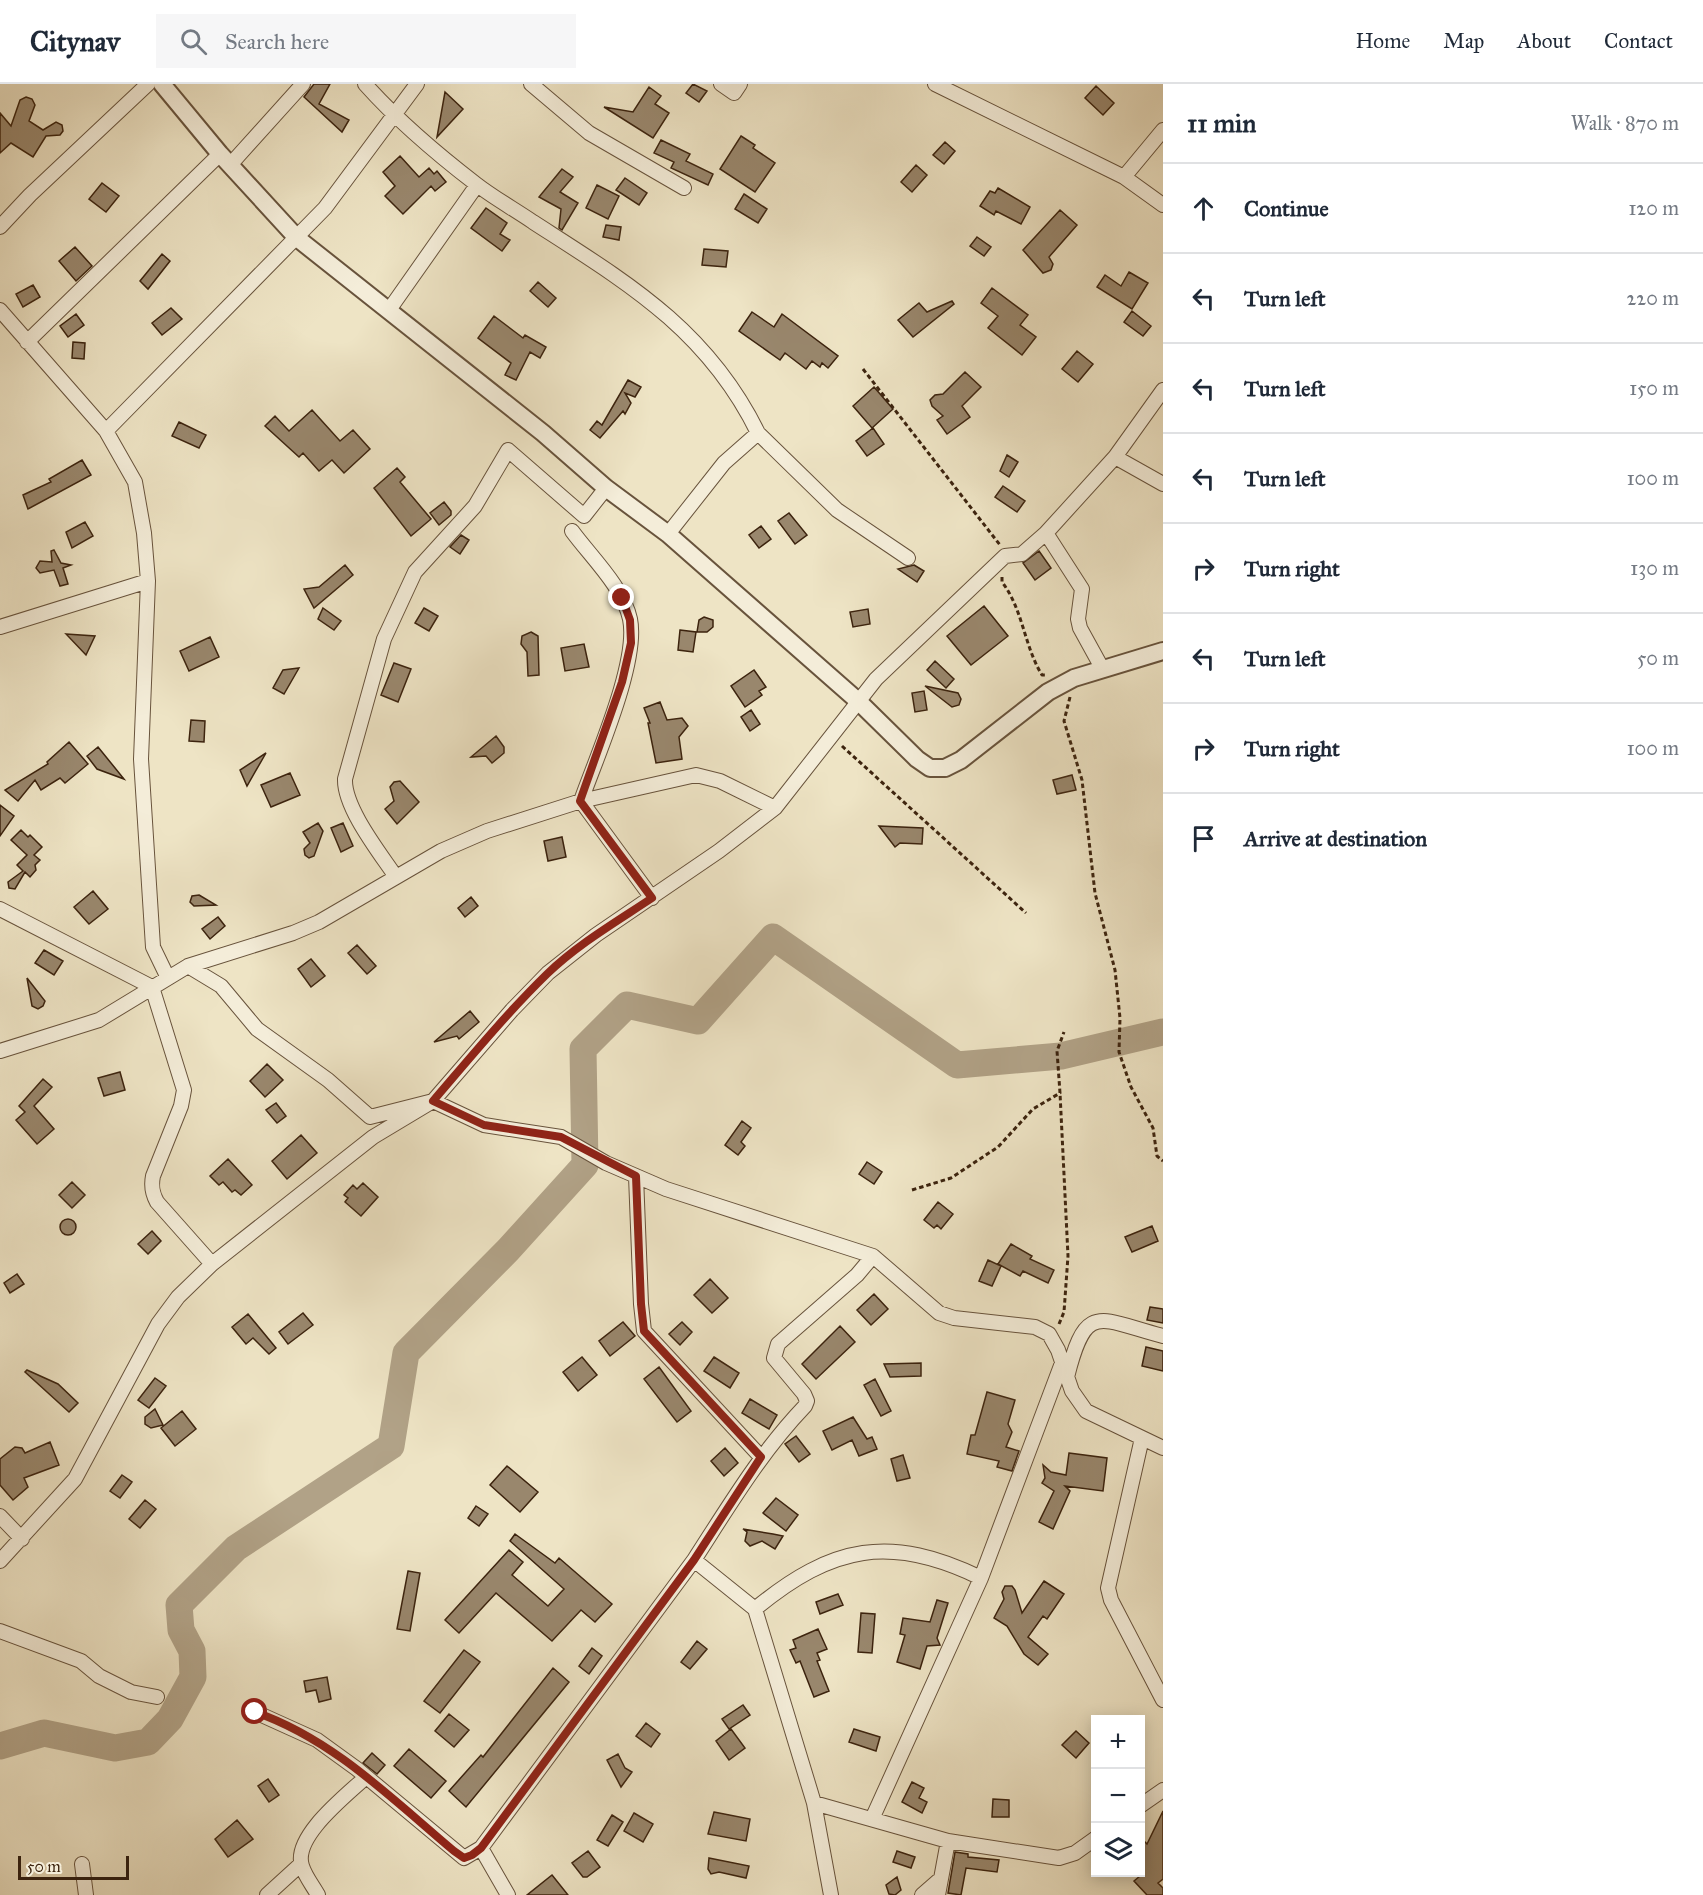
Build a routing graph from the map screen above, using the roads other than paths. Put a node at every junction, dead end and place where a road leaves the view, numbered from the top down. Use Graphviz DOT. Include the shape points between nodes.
graph roads {
  1 [pos="147,84"];
  2 [pos="162,84"];
  3 [pos="303,84"];
  4 [pos="365,84"];
  5 [pos="417,84"];
  6 [pos="531,84"];
  7 [pos="721,84"];
  8 [pos="740,84"];
  9 [pos="935,84"];
  10 [pos="393,115"];
  11 [pos="1163,130"];
  12 [pos="225,160"];
  13 [pos="1124,177"];
  14 [pos="477,185"];
  15 [pos="684,188"];
  16 [pos="1163,205"];
  17 [pos="0,227"];
  18 [pos="297,238"];
  19 [pos="0,310"];
  20 [pos="389,310"];
  21 [pos="27,342"];
  22 [pos="1163,390"];
  23 [pos="106,431"];
  24 [pos="758,433"];
  25 [pos="1115,457"];
  26 [pos="1163,484"];
  27 [pos="606,488"];
  28 [pos="572,531"];
  29 [pos="1046,533"];
  30 [pos="668,534"];
  31 [pos="908,558"];
  32 [pos="148,581"];
  33 [pos="0,627"];
  34 [pos="1163,651"];
  35 [pos="1102,668"];
  36 [pos="858,701"];
  37 [pos="580,801"];
  38 [pos="775,808"];
  39 [pos="396,878"];
  40 [pos="652,898"];
  41 [pos="0,909"];
  42 [pos="188,966"];
  43 [pos="167,976"];
  44 [pos="152,987"];
  45 [pos="0,1052"];
  46 [pos="433,1101"];
  47 [pos="636,1176"];
  48 [pos="873,1256"];
  49 [pos="212,1264"];
  50 [pos="1163,1336"];
  51 [pos="1062,1363"];
  52 [pos="1067,1377"];
  53 [pos="1142,1438"];
  54 [pos="1163,1448"];
  55 [pos="761,1457"];
  56 [pos="0,1516"];
  57 [pos="22,1539"];
  58 [pos="694,1560"];
  59 [pos="0,1561"];
  60 [pos="981,1578"];
  61 [pos="755,1609"];
  62 [pos="0,1630"];
  63 [pos="157,1697"];
  64 [pos="1163,1700"];
  65 [pos="255,1712"];
  66 [pos="366,1777"];
  67 [pos="1163,1790"];
  68 [pos="814,1803"];
  69 [pos="1145,1803"];
  70 [pos="872,1819"];
  71 [pos="948,1841"];
  72 [pos="1091,1841"];
  73 [pos="481,1848"];
  74 [pos="82,1864"];
  75 [pos="301,1864"];
  76 [pos="938,1888"];
  77 [pos="86,1895"];
  78 [pos="267,1895"];
  79 [pos="318,1895"];
  80 [pos="508,1895"];
  81 [pos="831,1895"];
  82 [pos="922,1895"];
  1 -- 17 [label="street"];
  2 -- 12 [label="street"];
  3 -- 12 [label="street"];
  4 -- 10 [label="street"];
  5 -- 10 [label="street"];
  6 -- 15 [label="street" via="589,133"];
  7 -- 8 [label="street" via="734,93"];
  9 -- 13 [label="street"];
  10 -- 14 [label="street"];
  10 -- 18 [label="street" via="325,208"];
  11 -- 13 [label="street"];
  12 -- 18 [label="street"];
  12 -- 21 [label="street"];
  13 -- 16 [label="street"];
  14 -- 20 [label="street"];
  14 -- 24 [label="street" via="633,287 681,327 723,372"];
  18 -- 20 [label="street"];
  18 -- 23 [label="street"];
  19 -- 21 [label="street"];
  20 -- 27 [label="street"];
  21 -- 23 [label="street"];
  22 -- 25 [label="street"];
  23 -- 32 [label="street" via="135,482"];
  24 -- 30 [label="street" via="724,463"];
  24 -- 31 [label="street" via="837,510"];
  25 -- 26 [label="street"];
  25 -- 29 [label="street"];
  27 -- 30 [label="street"];
  27 -- 39 [label="street" via="584,516 508,450 475,506 415,572 384,639 345,779 346,792 366,831"];
  28 -- 37 [label="street" via="622,598 630,620 631,643 622,682"];
  29 -- 35 [label="street" via="1083,589 1080,628"];
  29 -- 36 [label="street" via="1022,554 1005,556 876,679"];
  30 -- 36 [label="street"];
  32 -- 33 [label="street"];
  32 -- 43 [label="street" via="141,759 151,936"];
  34 -- 35 [label="street"];
  35 -- 36 [label="street" via="1048,692 961,760 945,768 930,768 917,759"];
  36 -- 38 [label="street"];
  37 -- 38 [label="street" via="696,774 720,781"];
  37 -- 39 [label="street" via="487,831 441,851"];
  37 -- 40 [label="street"];
  38 -- 40 [label="street"];
  39 -- 42 [label="street" via="319,922"];
  40 -- 46 [label="street" via="596,935 549,973"];
  41 -- 44 [label="street"];
  42 -- 43 [label="street"];
  42 -- 46 [label="street" via="221,986 257,1029 328,1080 370,1117"];
  43 -- 44 [label="street"];
  44 -- 45 [label="street" via="99,1020"];
  44 -- 49 [label="street" via="184,1089 151,1185 157,1202"];
  46 -- 47 [label="street" via="484,1125 561,1137"];
  46 -- 49 [label="street" via="373,1137"];
  47 -- 48 [label="street"];
  47 -- 55 [label="street" via="644,1331"];
  48 -- 51 [label="street" via="939,1313 1035,1327 1049,1334"];
  48 -- 55 [label="street" via="857,1275 778,1344 774,1358 807,1401"];
  49 -- 57 [label="street" via="178,1297 158,1324 75,1479"];
  50 -- 52 [label="street" via="1092,1321 1076,1343"];
  51 -- 52 [label="street"];
  51 -- 60 [label="street"];
  52 -- 53 [label="street" via="1086,1411"];
  53 -- 54 [label="street"];
  53 -- 64 [label="street" via="1108,1588"];
  55 -- 58 [label="street"];
  56 -- 57 [label="street"];
  57 -- 59 [label="street"];
  58 -- 61 [label="street"];
  58 -- 73 [label="street"];
  60 -- 61 [label="street" via="945,1560 899,1552 866,1552 837,1558 806,1572"];
  60 -- 70 [label="street"];
  61 -- 68 [label="street"];
  62 -- 63 [label="street" via="81,1661 99,1676 131,1692"];
  65 -- 66 [label="street" via="317,1740"];
  66 -- 73 [label="street" via="464,1858"];
  66 -- 75 [label="street" via="311,1830 302,1848"];
  67 -- 69 [label="street"];
  68 -- 70 [label="street"];
  68 -- 81 [label="street"];
  70 -- 71 [label="street"];
  71 -- 72 [label="street" via="1059,1858 1075,1853"];
  71 -- 76 [label="street"];
  73 -- 80 [label="street"];
  74 -- 77 [label="street"];
  75 -- 78 [label="street"];
  75 -- 79 [label="street"];
  76 -- 82 [label="street"];
}
